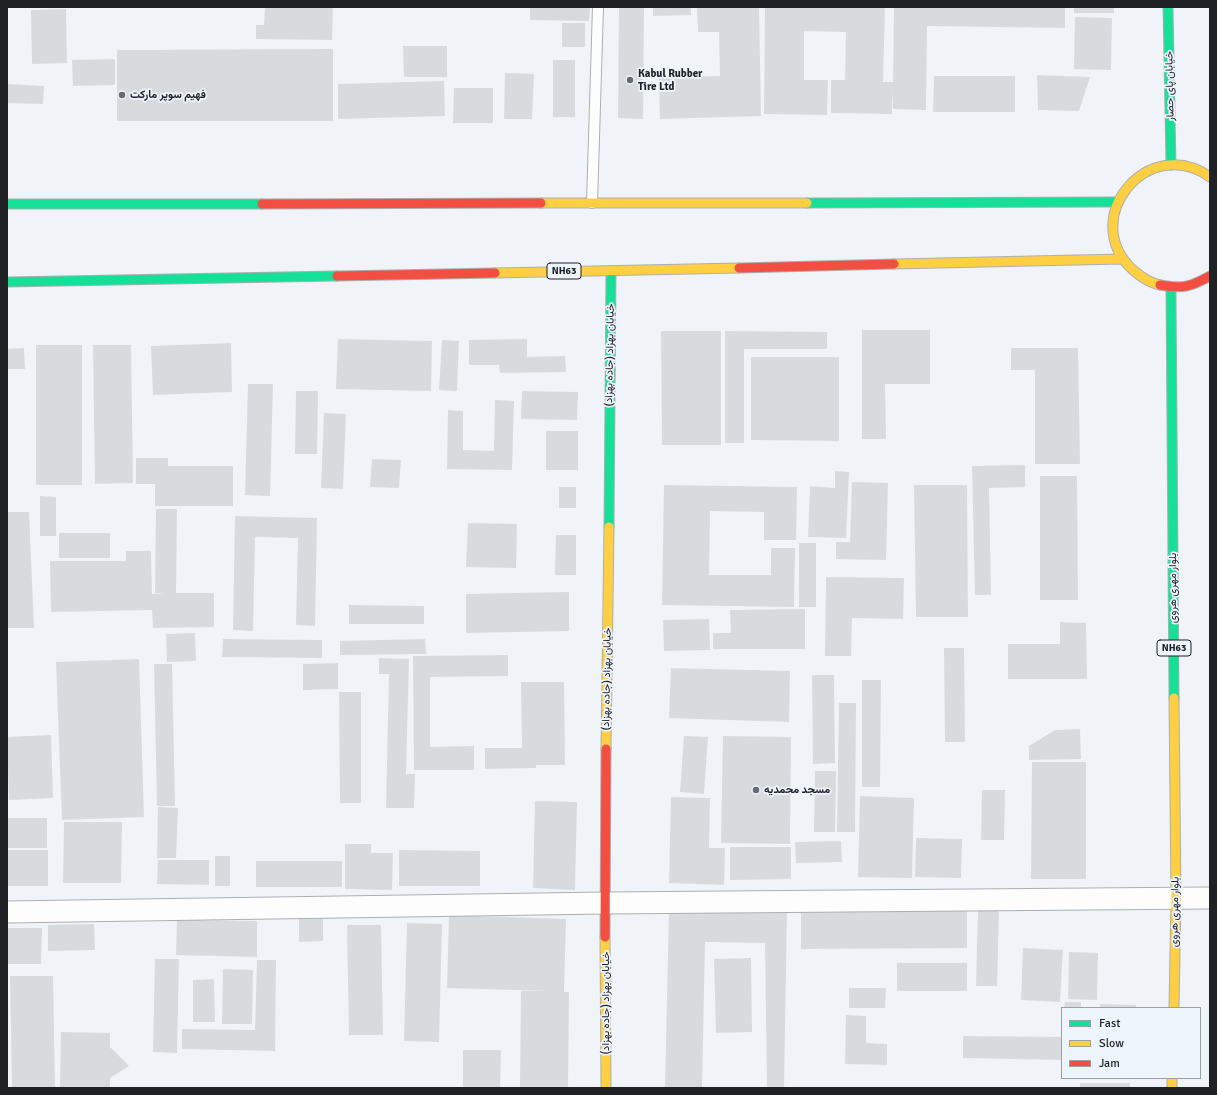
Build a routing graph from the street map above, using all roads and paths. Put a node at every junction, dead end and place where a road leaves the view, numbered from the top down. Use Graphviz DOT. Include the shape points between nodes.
graph roads {
  1 [pos="598,7"];
  2 [pos="1168,7"];
  3 [pos="1171,165"];
  4 [pos="1210,177"];
  5 [pos="592,202"];
  6 [pos="1117,202"];
  7 [pos="7,204"];
  8 [pos="1122,259"];
  9 [pos="611,271"];
  10 [pos="1210,276"];
  11 [pos="7,282"];
  12 [pos="1171,288"];
  13 [pos="1176,898"];
  14 [pos="1210,898"];
  15 [pos="605,903"];
  16 [pos="7,912"];
  17 [pos="1174,1007"];
  18 [pos="606,1088"];
  1 -- 5 [label="lane"];
  2 -- 3 [label="main road, خیابان پای حصار"];
  3 -- 4 [label="main road" via="1190,167"];
  3 -- 6 [label="main road" via="1154,168 1139,176 1126,188"];
  5 -- 6 [label="main road"];
  5 -- 7 [label="main road"];
  6 -- 8 [label="main road" via="1113,221 1114,241"];
  8 -- 9 [label="main road, NH63"];
  8 -- 12 [label="main road" via="1134,273 1151,283"];
  9 -- 11 [label="main road, NH63"];
  9 -- 15 [label="main road, خیابان بهزاد (جاده بهزاد)"];
  10 -- 12 [label="main road" via="1188,286"];
  12 -- 13 [label="main road, بلوار مهری هروی / NH63"];
  13 -- 14 [label="street"];
  13 -- 15 [label="street"];
  13 -- 17 [label="main road, بلوار مهری هروی / NH63"];
  15 -- 16 [label="street"];
  15 -- 18 [label="main road, خیابان بهزاد (جاده بهزاد)"];
}
